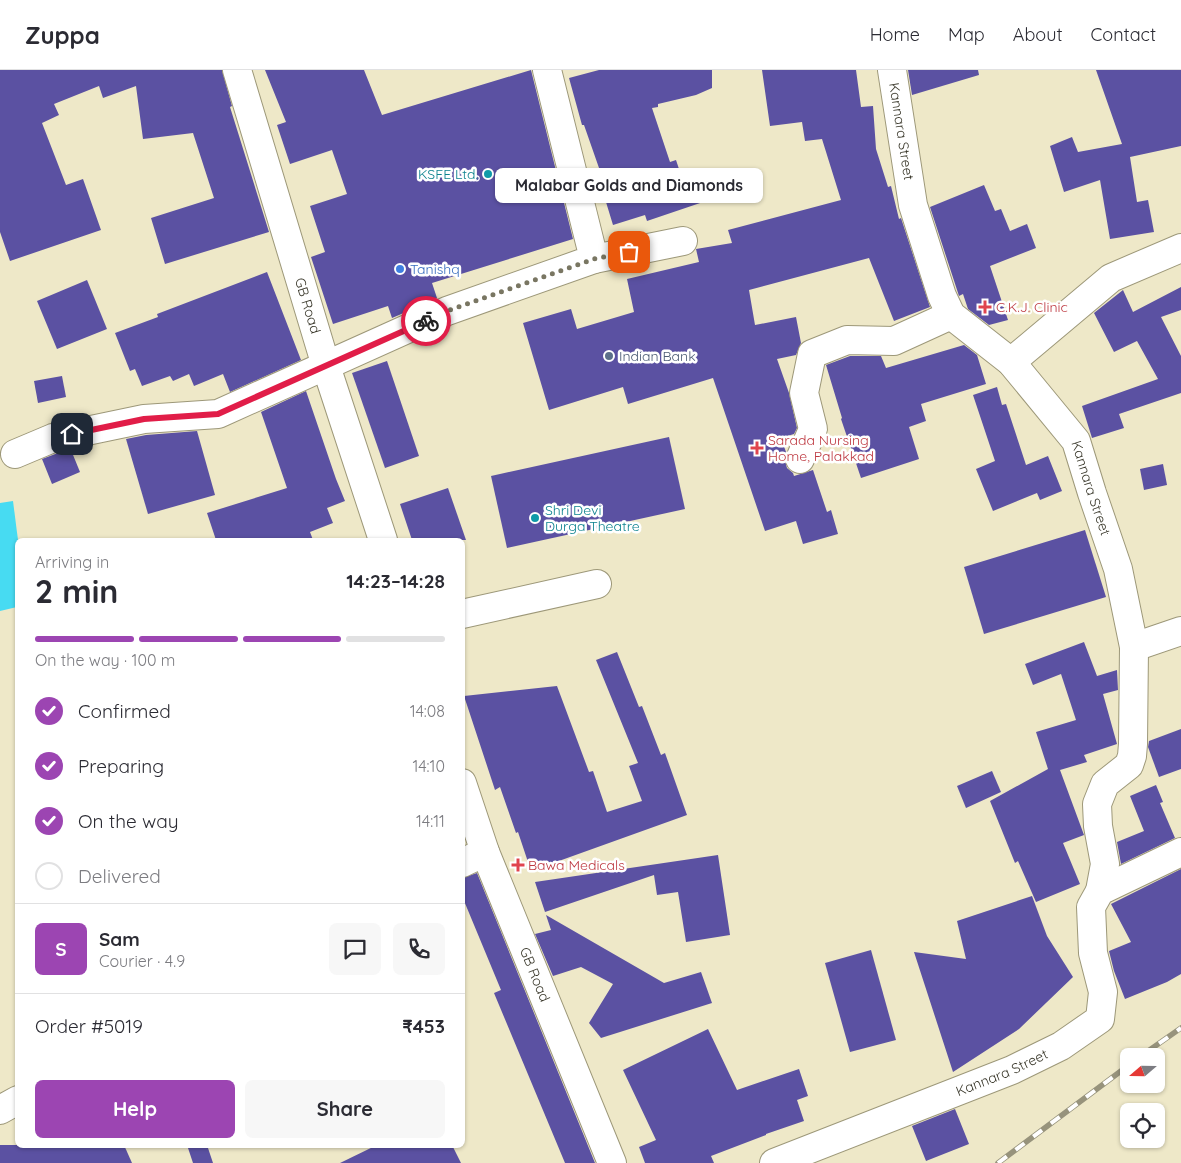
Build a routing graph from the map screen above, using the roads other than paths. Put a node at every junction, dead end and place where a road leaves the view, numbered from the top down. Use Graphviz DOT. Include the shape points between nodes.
graph roads {
  1 [pos="237,70"];
  2 [pos="547,70"];
  3 [pos="892,70"];
  4 [pos="683,242"];
  5 [pos="1181,248"];
  6 [pos="594,259"];
  7 [pos="951,315"];
  8 [pos="1011,362"];
  9 [pos="326,366"];
  10 [pos="15,454"];
  11 [pos="800,459"];
  12 [pos="382,538"];
  13 [pos="597,584"];
  14 [pos="465,613"];
  15 [pos="1181,631"];
  16 [pos="1134,648"];
  17 [pos="465,802"];
  18 [pos="1181,852"];
  19 [pos="474,857"];
  20 [pos="1100,891"];
  21 [pos="15,1102"];
  22 [pos="0,1110"];
  23 [pos="612,1163"];
  24 [pos="774,1163"];
  1 -- 9 [label="street, GB Road"];
  2 -- 6 [label="street"];
  3 -- 7 [label="street, Kannara Street" via="913,205"];
  4 -- 6 [label="street"];
  5 -- 8 [label="street" via="1111,278"];
  6 -- 9 [label="street" via="447,311"];
  7 -- 8 [label="street, Kannara Street"];
  7 -- 11 [label="street" via="894,341 847,340 812,354 804,393 813,429"];
  8 -- 16 [label="street, Kannara Street" via="1076,441 1118,569"];
  9 -- 10 [label="street" via="218,414 144,419 53,438"];
  9 -- 12 [label="street, GB Road"];
  13 -- 14 [label="street"];
  15 -- 16 [label="street"];
  16 -- 20 [label="street, Kannara Street" via="1132,756 1129,765 1105,784 1097,804 1105,864"];
  17 -- 19 [label="street, GB Road"];
  18 -- 20 [label="street"];
  19 -- 23 [label="street, GB Road"];
  20 -- 24 [label="street, Kannara Street" via="1091,907 1093,954 1103,992 1100,1019 1061,1046 1012,1070"];
  21 -- 22 [label="street"];
}
